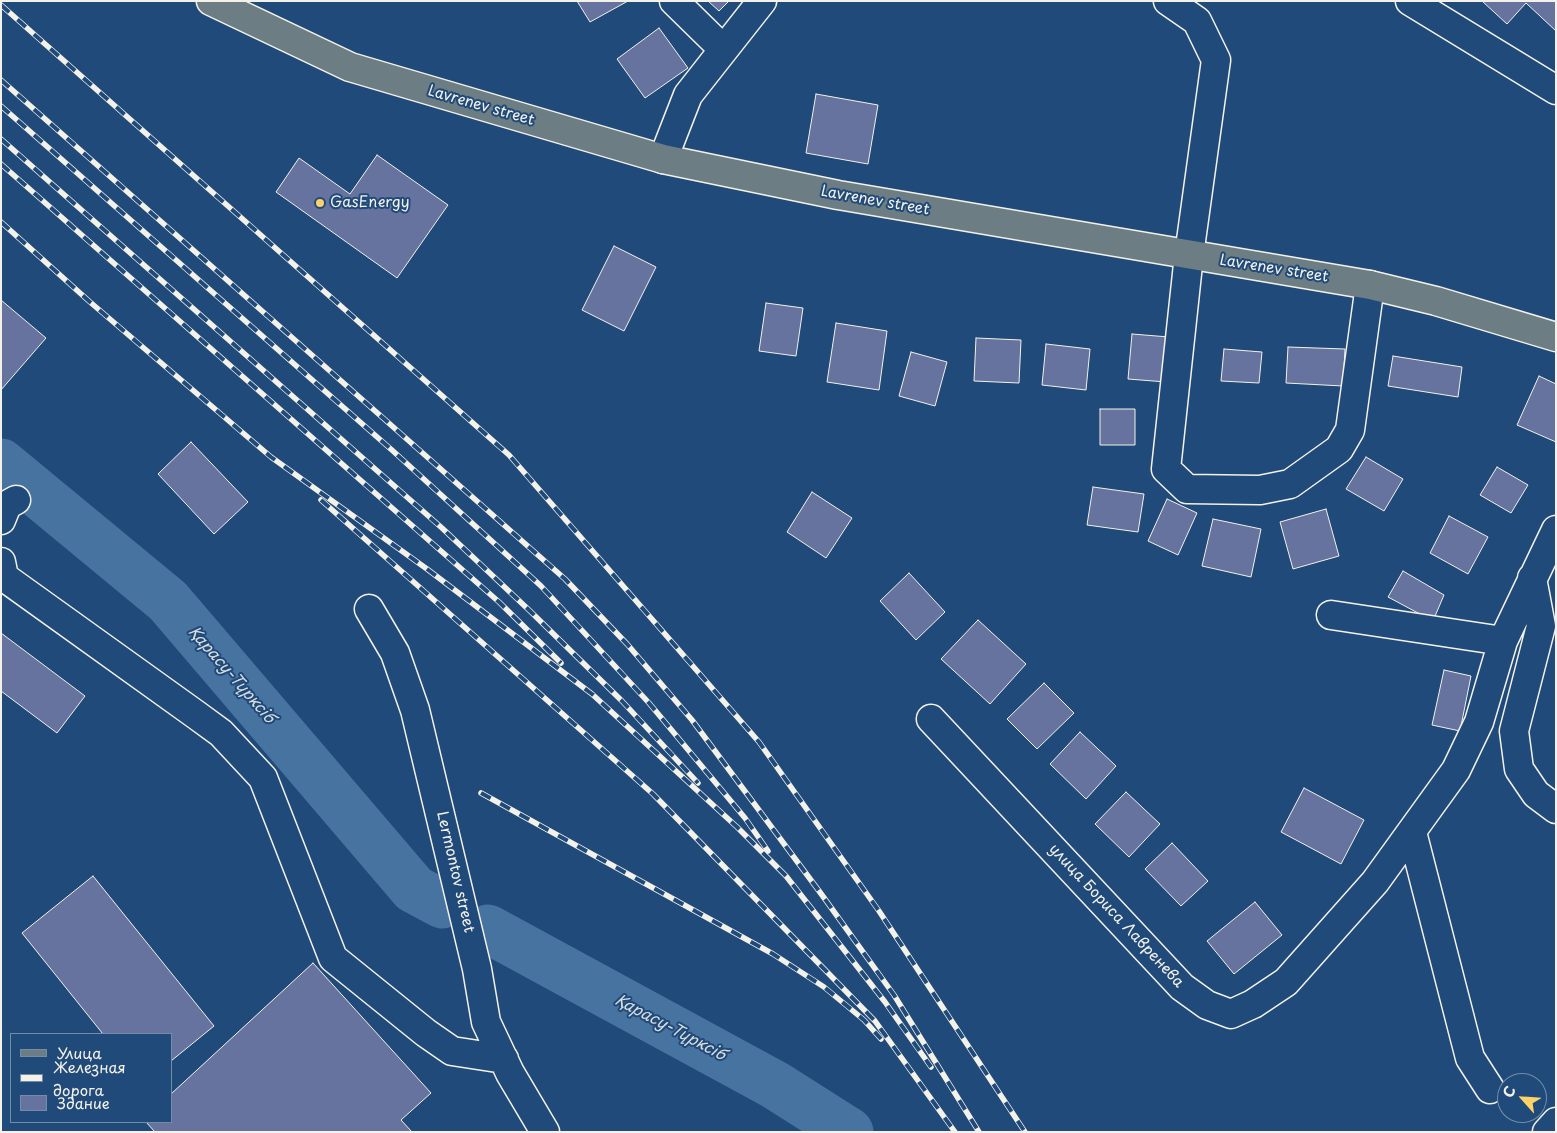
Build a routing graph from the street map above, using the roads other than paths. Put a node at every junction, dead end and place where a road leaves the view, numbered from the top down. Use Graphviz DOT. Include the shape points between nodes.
graph roads {
  1 [pos="211,1"];
  2 [pos="674,1"];
  3 [pos="762,1"];
  4 [pos="1168,1"];
  5 [pos="1410,1"];
  6 [pos="723,49"];
  7 [pos="1556,90"];
  8 [pos="663,159"];
  9 [pos="1189,255"];
  10 [pos="1370,285"];
  11 [pos="1556,337"];
  12 [pos="1556,530"];
  13 [pos="1,562"];
  14 [pos="1532,578"];
  15 [pos="370,609"];
  16 [pos="1331,615"];
  17 [pos="1503,641"];
  18 [pos="932,719"];
  19 [pos="1556,809"];
  20 [pos="1412,832"];
  21 [pos="504,1059"];
  22 [pos="1490,1089"];
  23 [pos="1556,1122"];
  24 [pos="544,1132"];
  25 [pos="1547,1132"];
  1 -- 8 [label="main road, Lavrenev street" via="350,68"];
  2 -- 6 [label="street"];
  3 -- 6 [label="street"];
  4 -- 9 [label="street" via="1197,21 1216,60"];
  5 -- 7 [label="street"];
  6 -- 8 [label="street" via="688,95"];
  8 -- 9 [label="main road, Lavrenev street" via="838,196"];
  9 -- 10 [label="main road, Lavrenev street"];
  9 -- 10 [label="street" via="1166,469 1187,489 1260,490 1290,484 1339,449 1350,430"];
  10 -- 11 [label="main road, Lavrenev street"];
  12 -- 14 [label="street, улица Бориса Лавренева"];
  13 -- 21 [label="street" via="4,577 221,733 263,778 333,958 452,1051"];
  14 -- 17 [label="street, улица Бориса Лавренева"];
  14 -- 19 [label="street" via="1541,626 1514,731 1519,769 1536,794"];
  15 -- 21 [label="street, Lermontov street" via="395,653 415,710 477,969 486,1022"];
  16 -- 17 [label="street"];
  17 -- 20 [label="street, улица Бориса Лавренева" via="1479,722 1456,770"];
  18 -- 20 [label="street, улица Бориса Лавренева" via="1182,987 1206,1005 1231,1014 1286,982 1375,882"];
  20 -- 22 [label="street" via="1470,1058"];
  21 -- 24 [label="street, Lermontov street"];
  23 -- 25 [label="street"];
}
